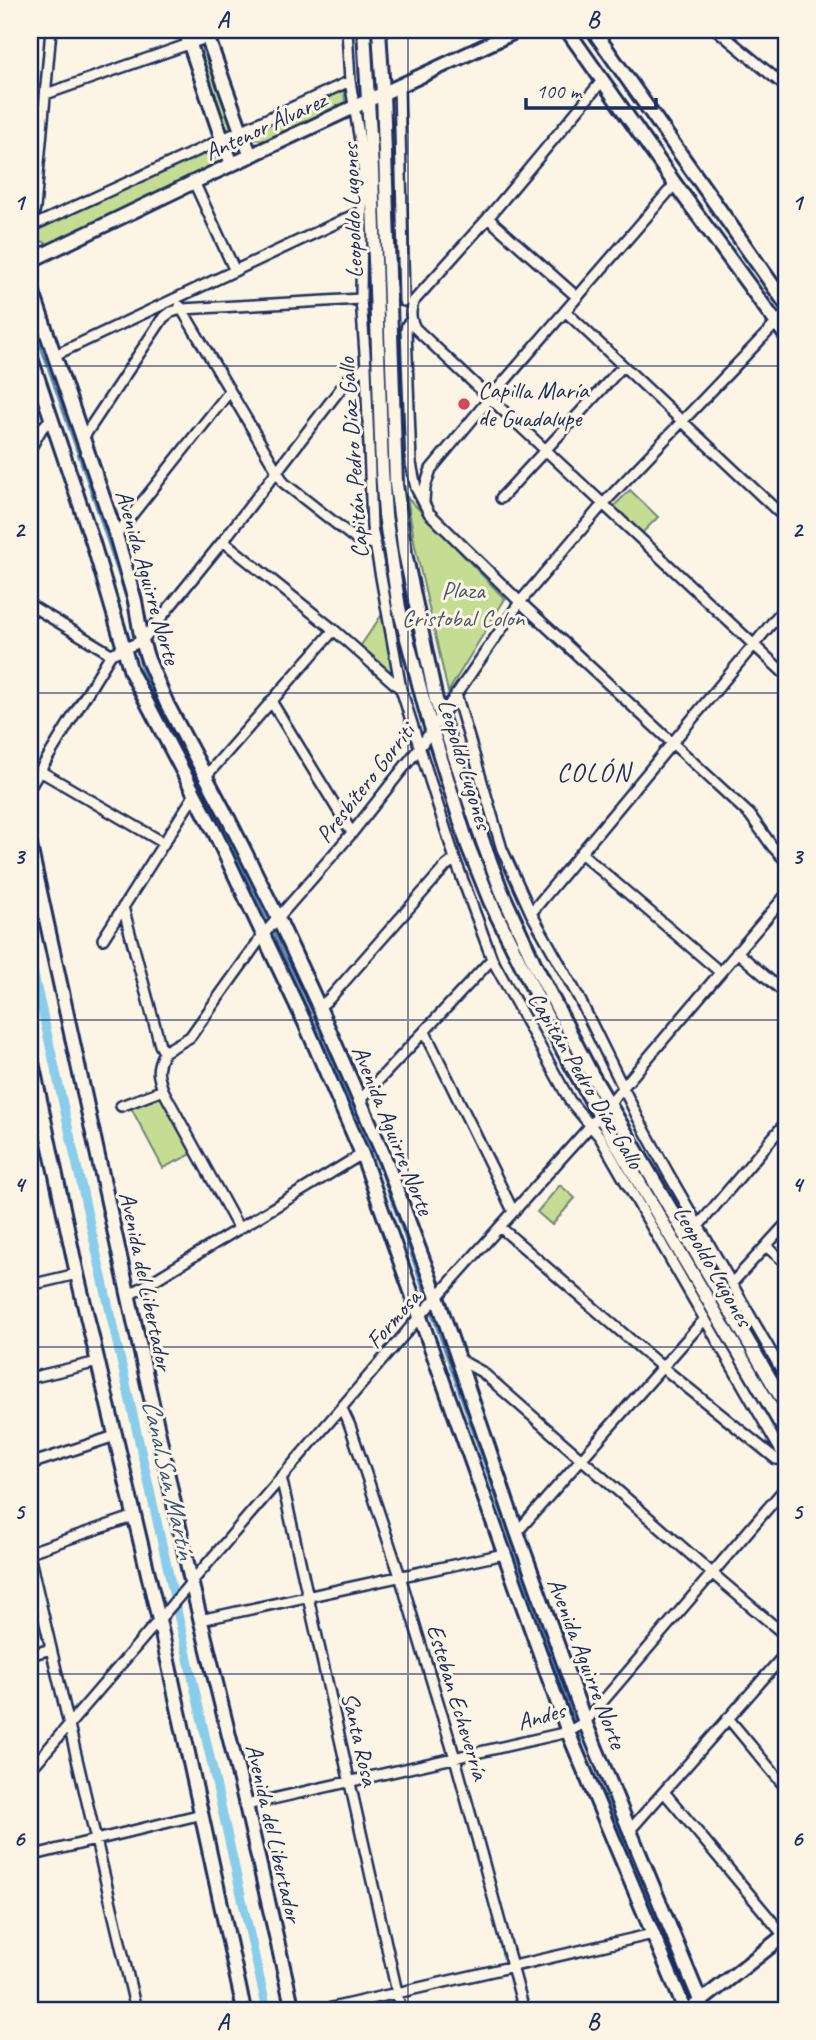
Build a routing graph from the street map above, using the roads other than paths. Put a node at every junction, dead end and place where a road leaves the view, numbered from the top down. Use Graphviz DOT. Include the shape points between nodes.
graph roads {
  1 [pos="51,30"];
  2 [pos="185,30"];
  3 [pos="229,30"];
  4 [pos="347,30"];
  5 [pos="364,30"];
  6 [pos="379,30"];
  7 [pos="519,30"];
  8 [pos="567,30"];
  9 [pos="593,30"];
  10 [pos="717,30"];
  11 [pos="207,33"];
  12 [pos="190,43"];
  13 [pos="602,80"];
  14 [pos="350,81"];
  15 [pos="399,85"];
  16 [pos="786,87"];
  17 [pos="383,93"];
  18 [pos="46,94"];
  19 [pos="368,100"];
  20 [pos="354,107"];
  21 [pos="240,131"];
  22 [pos="222,139"];
  23 [pos="251,156"];
  24 [pos="232,164"];
  25 [pos="194,182"];
  26 [pos="675,184"];
  27 [pos="362,211"];
  28 [pos="488,218"];
  29 [pos="30,227"];
  30 [pos="34,259"];
  31 [pos="234,271"];
  32 [pos="30,284"];
  33 [pos="578,297"];
  34 [pos="174,299"];
  35 [pos="361,299"];
  36 [pos="390,300"];
  37 [pos="409,302"];
  38 [pos="786,304"];
  39 [pos="182,309"];
  40 [pos="565,311"];
  41 [pos="781,318"];
  42 [pos="411,321"];
  43 [pos="786,337"];
  44 [pos="30,355"];
  45 [pos="55,355"];
  46 [pos="623,366"];
  47 [pos="366,367"];
  48 [pos="230,391"];
  49 [pos="490,397"];
  50 [pos="52,418"];
  51 [pos="682,423"];
  52 [pos="83,438"];
  53 [pos="30,449"];
  54 [pos="544,450"];
  55 [pos="276,472"];
  56 [pos="501,498"];
  57 [pos="424,503"];
  58 [pos="603,504"];
  59 [pos="786,519"];
  60 [pos="116,535"];
  61 [pos="223,541"];
  62 [pos="375,544"];
  63 [pos="520,602"];
  64 [pos="30,605"];
  65 [pos="786,606"];
  66 [pos="334,630"];
  67 [pos="142,641"];
  68 [pos="753,644"];
  69 [pos="117,651"];
  70 [pos="786,675"];
  71 [pos="401,689"];
  72 [pos="456,694"];
  73 [pos="271,701"];
  74 [pos="442,715"];
  75 [pos="432,730"];
  76 [pos="672,743"];
  77 [pos="420,747"];
  78 [pos="40,771"];
  79 [pos="206,776"];
  80 [pos="30,787"];
  81 [pos="195,794"];
  82 [pos="352,833"];
  83 [pos="164,843"];
  84 [pos="30,846"];
  85 [pos="582,854"];
  86 [pos="455,859"];
  87 [pos="786,861"];
  88 [pos="786,895"];
  89 [pos="123,907"];
  90 [pos="531,913"];
  91 [pos="271,926"];
  92 [pos="103,939"];
  93 [pos="737,952"];
  94 [pos="492,959"];
  95 [pos="720,972"];
  96 [pos="786,994"];
  97 [pos="319,1007"];
  98 [pos="425,1032"];
  99 [pos="164,1052"];
  100 [pos="30,1055"];
  101 [pos="622,1085"];
  102 [pos="163,1090"];
  103 [pos="34,1092"];
  104 [pos="360,1100"];
  105 [pos="608,1103"];
  106 [pos="121,1106"];
  107 [pos="595,1119"];
  108 [pos="786,1122"];
  109 [pos="362,1154"];
  110 [pos="513,1211"];
  111 [pos="786,1224"];
  112 [pos="699,1225"];
  113 [pos="500,1227"];
  114 [pos="239,1229"];
  115 [pos="767,1247"];
  116 [pos="786,1263"];
  117 [pos="76,1274"];
  118 [pos="732,1283"];
  119 [pos="30,1285"];
  120 [pos="128,1296"];
  121 [pos="435,1300"];
  122 [pos="423,1313"];
  123 [pos="704,1320"];
  124 [pos="458,1359"];
  125 [pos="98,1362"];
  126 [pos="662,1367"];
  127 [pos="30,1378"];
  128 [pos="786,1378"];
  129 [pos="786,1406"];
  130 [pos="342,1409"];
  131 [pos="786,1433"];
  132 [pos="115,1436"];
  133 [pos="581,1459"];
  134 [pos="786,1460"];
  135 [pos="30,1464"];
  136 [pos="281,1477"];
  137 [pos="786,1487"];
  138 [pos="135,1516"];
  139 [pos="517,1532"];
  140 [pos="30,1552"];
  141 [pos="504,1554"];
  142 [pos="30,1559"];
  143 [pos="713,1574"];
  144 [pos="400,1576"];
  145 [pos="191,1581"];
  146 [pos="308,1597"];
  147 [pos="159,1620"];
  148 [pos="200,1620"];
  149 [pos="786,1636"];
  150 [pos="51,1649"];
  151 [pos="786,1653"];
  152 [pos="30,1655"];
  153 [pos="728,1718"];
  154 [pos="68,1725"];
  155 [pos="577,1727"];
  156 [pos="455,1758"];
  157 [pos="30,1770"];
  158 [pos="350,1781"];
  159 [pos="786,1788"];
  160 [pos="664,1792"];
  161 [pos="246,1805"];
  162 [pos="202,1814"];
  163 [pos="630,1830"];
  164 [pos="96,1840"];
  165 [pos="30,1856"];
  166 [pos="653,1934"];
  167 [pos="786,1936"];
  168 [pos="513,1967"];
  169 [pos="397,1993"];
  170 [pos="694,2008"];
  171 [pos="136,2010"];
  172 [pos="244,2010"];
  173 [pos="293,2010"];
  174 [pos="323,2010"];
  175 [pos="401,2010"];
  176 [pos="524,2010"];
  1 -- 18 [label="street"];
  2 -- 12 [label="main road"];
  3 -- 11 [label="street"];
  4 -- 14 [label="street, Capitán Pedro Díaz Gallo"];
  5 -- 19 [label="main road, Leopoldo Lugones"];
  6 -- 17 [label="main road, Leopoldo Lugones"];
  7 -- 15 [label="main road, Antenor Álvarez"];
  8 -- 13 [label="main road"];
  9 -- 38 [label="main road"];
  10 -- 16 [label="street"];
  11 -- 12 [label="street"];
  11 -- 21 [label="main road"];
  12 -- 18 [label="street"];
  12 -- 22 [label="main road"];
  13 -- 26 [label="main road"];
  13 -- 28 [label="street"];
  14 -- 20 [label="street, Capitán Pedro Díaz Gallo"];
  14 -- 21 [label="street"];
  15 -- 17 [label="main road, Antenor Álvarez"];
  15 -- 37 [label="street"];
  17 -- 19 [label="main road, Antenor Álvarez"];
  17 -- 36 [label="main road, Leopoldo Lugones"];
  18 -- 29 [label="street"];
  19 -- 20 [label="main road, Antenor Álvarez"];
  19 -- 75 [label="main road, Leopoldo Lugones" via="385,515 399,608"];
  20 -- 23 [label="main road, Antenor Álvarez"];
  20 -- 27 [label="street, Capitán Pedro Díaz Gallo" via="364,179"];
  21 -- 22 [label="street"];
  21 -- 23 [label="main road"];
  22 -- 24 [label="main road"];
  22 -- 29 [label="street"];
  23 -- 24 [label="main road, Antenor Álvarez"];
  24 -- 25 [label="main road, Antenor Álvarez"];
  25 -- 30 [label="main road, Antenor Álvarez"];
  25 -- 31 [label="street"];
  26 -- 33 [label="street"];
  26 -- 41 [label="main road"];
  27 -- 31 [label="street"];
  27 -- 35 [label="street, Capitán Pedro Díaz Gallo"];
  28 -- 33 [label="street"];
  28 -- 37 [label="street"];
  29 -- 30 [label="street"];
  31 -- 34 [label="street"];
  32 -- 45 [label="main road, Avenida Aguirre Norte"];
  33 -- 40 [label="street"];
  34 -- 39 [label="street"];
  34 -- 45 [label="street"];
  35 -- 39 [label="street"];
  35 -- 47 [label="street, Capitán Pedro Díaz Gallo"];
  36 -- 37 [label="street"];
  36 -- 74 [label="main road, Leopoldo Lugones" via="400,520"];
  37 -- 42 [label="street"];
  39 -- 48 [label="street"];
  39 -- 52 [label="street" via="163,318"];
  40 -- 46 [label="street"];
  40 -- 49 [label="street"];
  41 -- 43 [label="main road"];
  41 -- 51 [label="street, Presbítero Gorriti"];
  42 -- 49 [label="street"];
  42 -- 57 [label="street" via="406,330 411,463"];
  44 -- 50 [label="main road, Avenida Aguirre Norte"];
  45 -- 52 [label="main road, Avenida Aguirre Norte"];
  46 -- 51 [label="street"];
  46 -- 54 [label="street"];
  47 -- 55 [label="street" via="348,379"];
  47 -- 62 [label="street, Capitán Pedro Díaz Gallo"];
  48 -- 55 [label="street"];
  48 -- 60 [label="street"];
  49 -- 54 [label="street"];
  49 -- 57 [label="street" via="431,469"];
  50 -- 53 [label="street"];
  50 -- 69 [label="main road, Avenida Aguirre Norte" via="93,544"];
  51 -- 58 [label="street, Presbítero Gorriti"];
  51 -- 59 [label="street"];
  52 -- 60 [label="main road, Avenida Aguirre Norte"];
  54 -- 56 [label="street"];
  54 -- 58 [label="street"];
  55 -- 61 [label="street"];
  55 -- 62 [label="street" via="358,541"];
  57 -- 63 [label="street"];
  58 -- 63 [label="street, Presbítero Gorriti"];
  58 -- 68 [label="street"];
  60 -- 67 [label="main road, Avenida Aguirre Norte"];
  61 -- 66 [label="street"];
  61 -- 67 [label="street"];
  62 -- 71 [label="street, Capitán Pedro Díaz Gallo"];
  63 -- 72 [label="street, Presbítero Gorriti"];
  63 -- 76 [label="street"];
  64 -- 69 [label="street"];
  65 -- 68 [label="street"];
  66 -- 71 [label="street"];
  66 -- 73 [label="street"];
  67 -- 69 [label="street"];
  67 -- 79 [label="main road, Avenida Aguirre Norte" via="167,704"];
  68 -- 70 [label="street"];
  68 -- 76 [label="street"];
  69 -- 78 [label="street"];
  69 -- 81 [label="main road, Avenida Aguirre Norte"];
  71 -- 77 [label="street, Capitán Pedro Díaz Gallo"];
  72 -- 74 [label="street, Presbítero Gorriti"];
  72 -- 90 [label="street, Capitán Pedro Díaz Gallo" via="502,849"];
  73 -- 79 [label="street"];
  73 -- 82 [label="street"];
  74 -- 75 [label="street, Presbítero Gorriti"];
  74 -- 105 [label="main road, Leopoldo Lugones" via="501,890"];
  75 -- 77 [label="street, Presbítero Gorriti"];
  75 -- 107 [label="main road, Leopoldo Lugones" via="490,901"];
  76 -- 85 [label="street"];
  76 -- 87 [label="street" via="750,815"];
  77 -- 82 [label="street, Presbítero Gorriti"];
  77 -- 86 [label="street, Capitán Pedro Díaz Gallo"];
  78 -- 80 [label="street"];
  78 -- 83 [label="street"];
  79 -- 91 [label="main road, Avenida Aguirre Norte"];
  81 -- 83 [label="street"];
  81 -- 91 [label="main road, Avenida Aguirre Norte"];
  82 -- 91 [label="street, Presbítero Gorriti"];
  83 -- 89 [label="street"];
  84 -- 120 [label="main road, Avenida del Libertador"];
  85 -- 90 [label="street"];
  85 -- 95 [label="street"];
  86 -- 94 [label="street, Capitán Pedro Díaz Gallo"];
  86 -- 97 [label="street"];
  88 -- 93 [label="street, Formosa"];
  89 -- 92 [label="street"];
  89 -- 99 [label="street"];
  90 -- 101 [label="street, Capitán Pedro Díaz Gallo"];
  91 -- 97 [label="main road, Avenida Aguirre Norte"];
  91 -- 99 [label="street, Presbítero Gorriti" via="190,1037"];
  91 -- 109 [label="main road, Avenida Aguirre Norte" via="305,1023"];
  93 -- 95 [label="street, Formosa"];
  93 -- 96 [label="street"];
  94 -- 98 [label="street"];
  94 -- 107 [label="street, Capitán Pedro Díaz Gallo" via="570,1101"];
  95 -- 101 [label="street, Formosa"];
  97 -- 104 [label="main road, Avenida Aguirre Norte"];
  98 -- 104 [label="street"];
  98 -- 110 [label="street"];
  99 -- 102 [label="street" via="158,1074"];
  100 -- 103 [label="main road"];
  101 -- 105 [label="street, Formosa"];
  101 -- 112 [label="street, Capitán Pedro Díaz Gallo"];
  102 -- 106 [label="street"];
  102 -- 114 [label="street"];
  103 -- 117 [label="main road"];
  104 -- 121 [label="main road, Avenida Aguirre Norte"];
  105 -- 107 [label="street, Formosa"];
  105 -- 129 [label="main road, Leopoldo Lugones"];
  107 -- 110 [label="street, Formosa"];
  107 -- 123 [label="street, Capitán Pedro Díaz Gallo" via="600,1137"];
  107 -- 131 [label="main road, Leopoldo Lugones"];
  108 -- 112 [label="street"];
  109 -- 114 [label="street"];
  109 -- 122 [label="main road, Avenida Aguirre Norte"];
  110 -- 113 [label="street, Formosa"];
  111 -- 115 [label="street"];
  112 -- 118 [label="street, Capitán Pedro Díaz Gallo"];
  113 -- 121 [label="street, Formosa"];
  113 -- 126 [label="street"];
  114 -- 120 [label="street"];
  115 -- 116 [label="street"];
  115 -- 118 [label="street"];
  117 -- 119 [label="street"];
  117 -- 125 [label="main road"];
  118 -- 128 [label="street, Capitán Pedro Díaz Gallo"];
  120 -- 145 [label="main road, Avenida del Libertador"];
  121 -- 122 [label="street, Formosa"];
  121 -- 124 [label="main road, Avenida Aguirre Norte"];
  122 -- 130 [label="street, Formosa"];
  122 -- 141 [label="main road, Avenida Aguirre Norte"];
  123 -- 126 [label="street"];
  123 -- 134 [label="street, Capitán Pedro Díaz Gallo"];
  124 -- 133 [label="street" via="482,1371"];
  124 -- 139 [label="main road, Avenida Aguirre Norte"];
  125 -- 127 [label="street"];
  125 -- 132 [label="main road"];
  126 -- 133 [label="street"];
  126 -- 134 [label="street" via="776,1459"];
  130 -- 136 [label="street, Formosa"];
  130 -- 144 [label="street, Esteban Echeverría"];
  132 -- 135 [label="street"];
  132 -- 138 [label="main road"];
  133 -- 139 [label="street"];
  133 -- 143 [label="street"];
  136 -- 145 [label="street, Formosa"];
  136 -- 146 [label="street, Santa Rosa"];
  137 -- 143 [label="street, Andes"];
  138 -- 140 [label="street"];
  138 -- 147 [label="main road"];
  139 -- 155 [label="main road, Avenida Aguirre Norte"];
  141 -- 144 [label="street"];
  141 -- 155 [label="main road, Avenida Aguirre Norte"];
  142 -- 150 [label="street"];
  143 -- 149 [label="street"];
  143 -- 155 [label="street, Andes"];
  144 -- 146 [label="street"];
  144 -- 156 [label="street, Esteban Echeverría"];
  145 -- 147 [label="street, Formosa"];
  145 -- 148 [label="main road, Avenida del Libertador"];
  146 -- 148 [label="street"];
  146 -- 158 [label="street, Santa Rosa"];
  147 -- 154 [label="street, Formosa"];
  147 -- 162 [label="main road"];
  148 -- 161 [label="main road, Avenida del Libertador"];
  150 -- 152 [label="street"];
  150 -- 154 [label="street"];
  151 -- 153 [label="street"];
  153 -- 159 [label="street"];
  153 -- 160 [label="street"];
  154 -- 157 [label="street, Formosa"];
  154 -- 164 [label="street"];
  155 -- 156 [label="street, Andes"];
  155 -- 163 [label="main road, Avenida Aguirre Norte"];
  155 -- 166 [label="main road, Avenida Aguirre Norte"];
  156 -- 158 [label="street, Andes"];
  156 -- 168 [label="street, Esteban Echeverría"];
  158 -- 161 [label="street, Andes"];
  158 -- 169 [label="street, Santa Rosa"];
  160 -- 163 [label="street"];
  160 -- 167 [label="street"];
  161 -- 173 [label="main road, Avenida del Libertador"];
  162 -- 164 [label="street"];
  162 -- 172 [label="main road"];
  163 -- 170 [label="main road, Avenida Aguirre Norte"];
  164 -- 165 [label="street"];
  164 -- 171 [label="street"];
  166 -- 168 [label="street"];
  166 -- 170 [label="main road, Avenida Aguirre Norte"];
  167 -- 170 [label="main road"];
  168 -- 169 [label="street"];
  168 -- 176 [label="street, Esteban Echeverría"];
  169 -- 174 [label="street"];
  169 -- 175 [label="street, Santa Rosa"];
}
